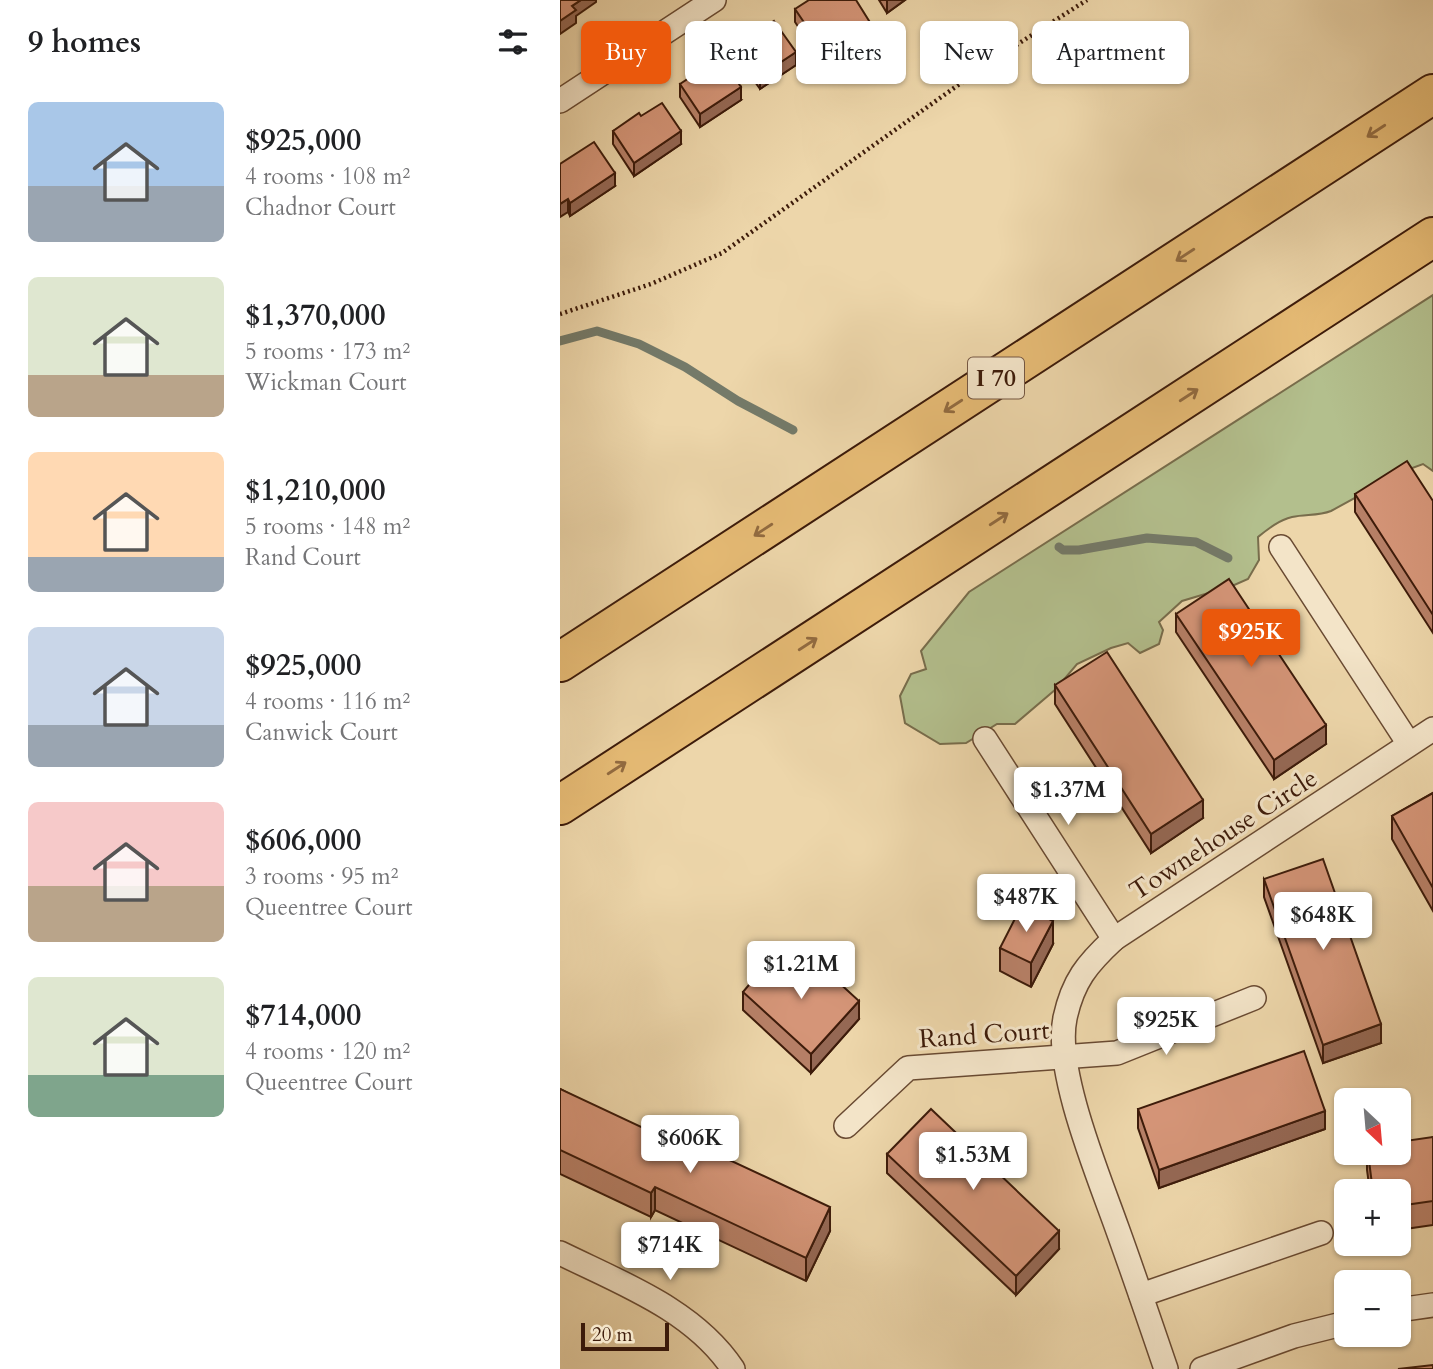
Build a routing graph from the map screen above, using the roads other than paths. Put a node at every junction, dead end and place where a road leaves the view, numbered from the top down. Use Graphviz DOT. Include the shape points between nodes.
graph roads {
  1 [pos="714,0"];
  2 [pos="1433,94"];
  3 [pos="560,101"];
  4 [pos="1433,237"];
  5 [pos="1281,547"];
  6 [pos="560,662"];
  7 [pos="1433,729"];
  8 [pos="985,739"];
  9 [pos="1409,744"];
  10 [pos="560,805"];
  11 [pos="1114,939"];
  12 [pos="1254,998"];
  13 [pos="1065,1056"];
  14 [pos="846,1126"];
  15 [pos="1321,1233"];
  16 [pos="560,1254"];
  17 [pos="1141,1295"];
  18 [pos="1433,1305"];
  19 [pos="1411,1308"];
  20 [pos="1334,1326"];
  21 [pos="733,1369"];
  22 [pos="1166,1369"];
  23 [pos="1202,1369"];
  1 -- 3 [label="street"];
  2 -- 6 [label="highway, I 70, one-way"];
  10 -- 4 [label="highway, one-way"];
  5 -- 9 [label="street"];
  7 -- 9 [label="street, Townehouse Circle"];
  8 -- 11 [label="street"];
  9 -- 11 [label="street, Townehouse Circle"];
  11 -- 13 [label="street, Townehouse Circle" via="1088,963 1075,987 1064,1021"];
  12 -- 13 [label="street, Rand Court" via="1117,1053"];
  13 -- 14 [label="street, Rand Court" via="908,1068"];
  13 -- 17 [label="street, Townehouse Circle" via="1084,1136"];
  15 -- 17 [label="street"];
  16 -- 21 [label="street" via="659,1301 695,1328"];
  17 -- 22 [label="street, Townehouse Circle"];
  18 -- 19 [label="street"];
  20 -- 23 [label="street"];
}
